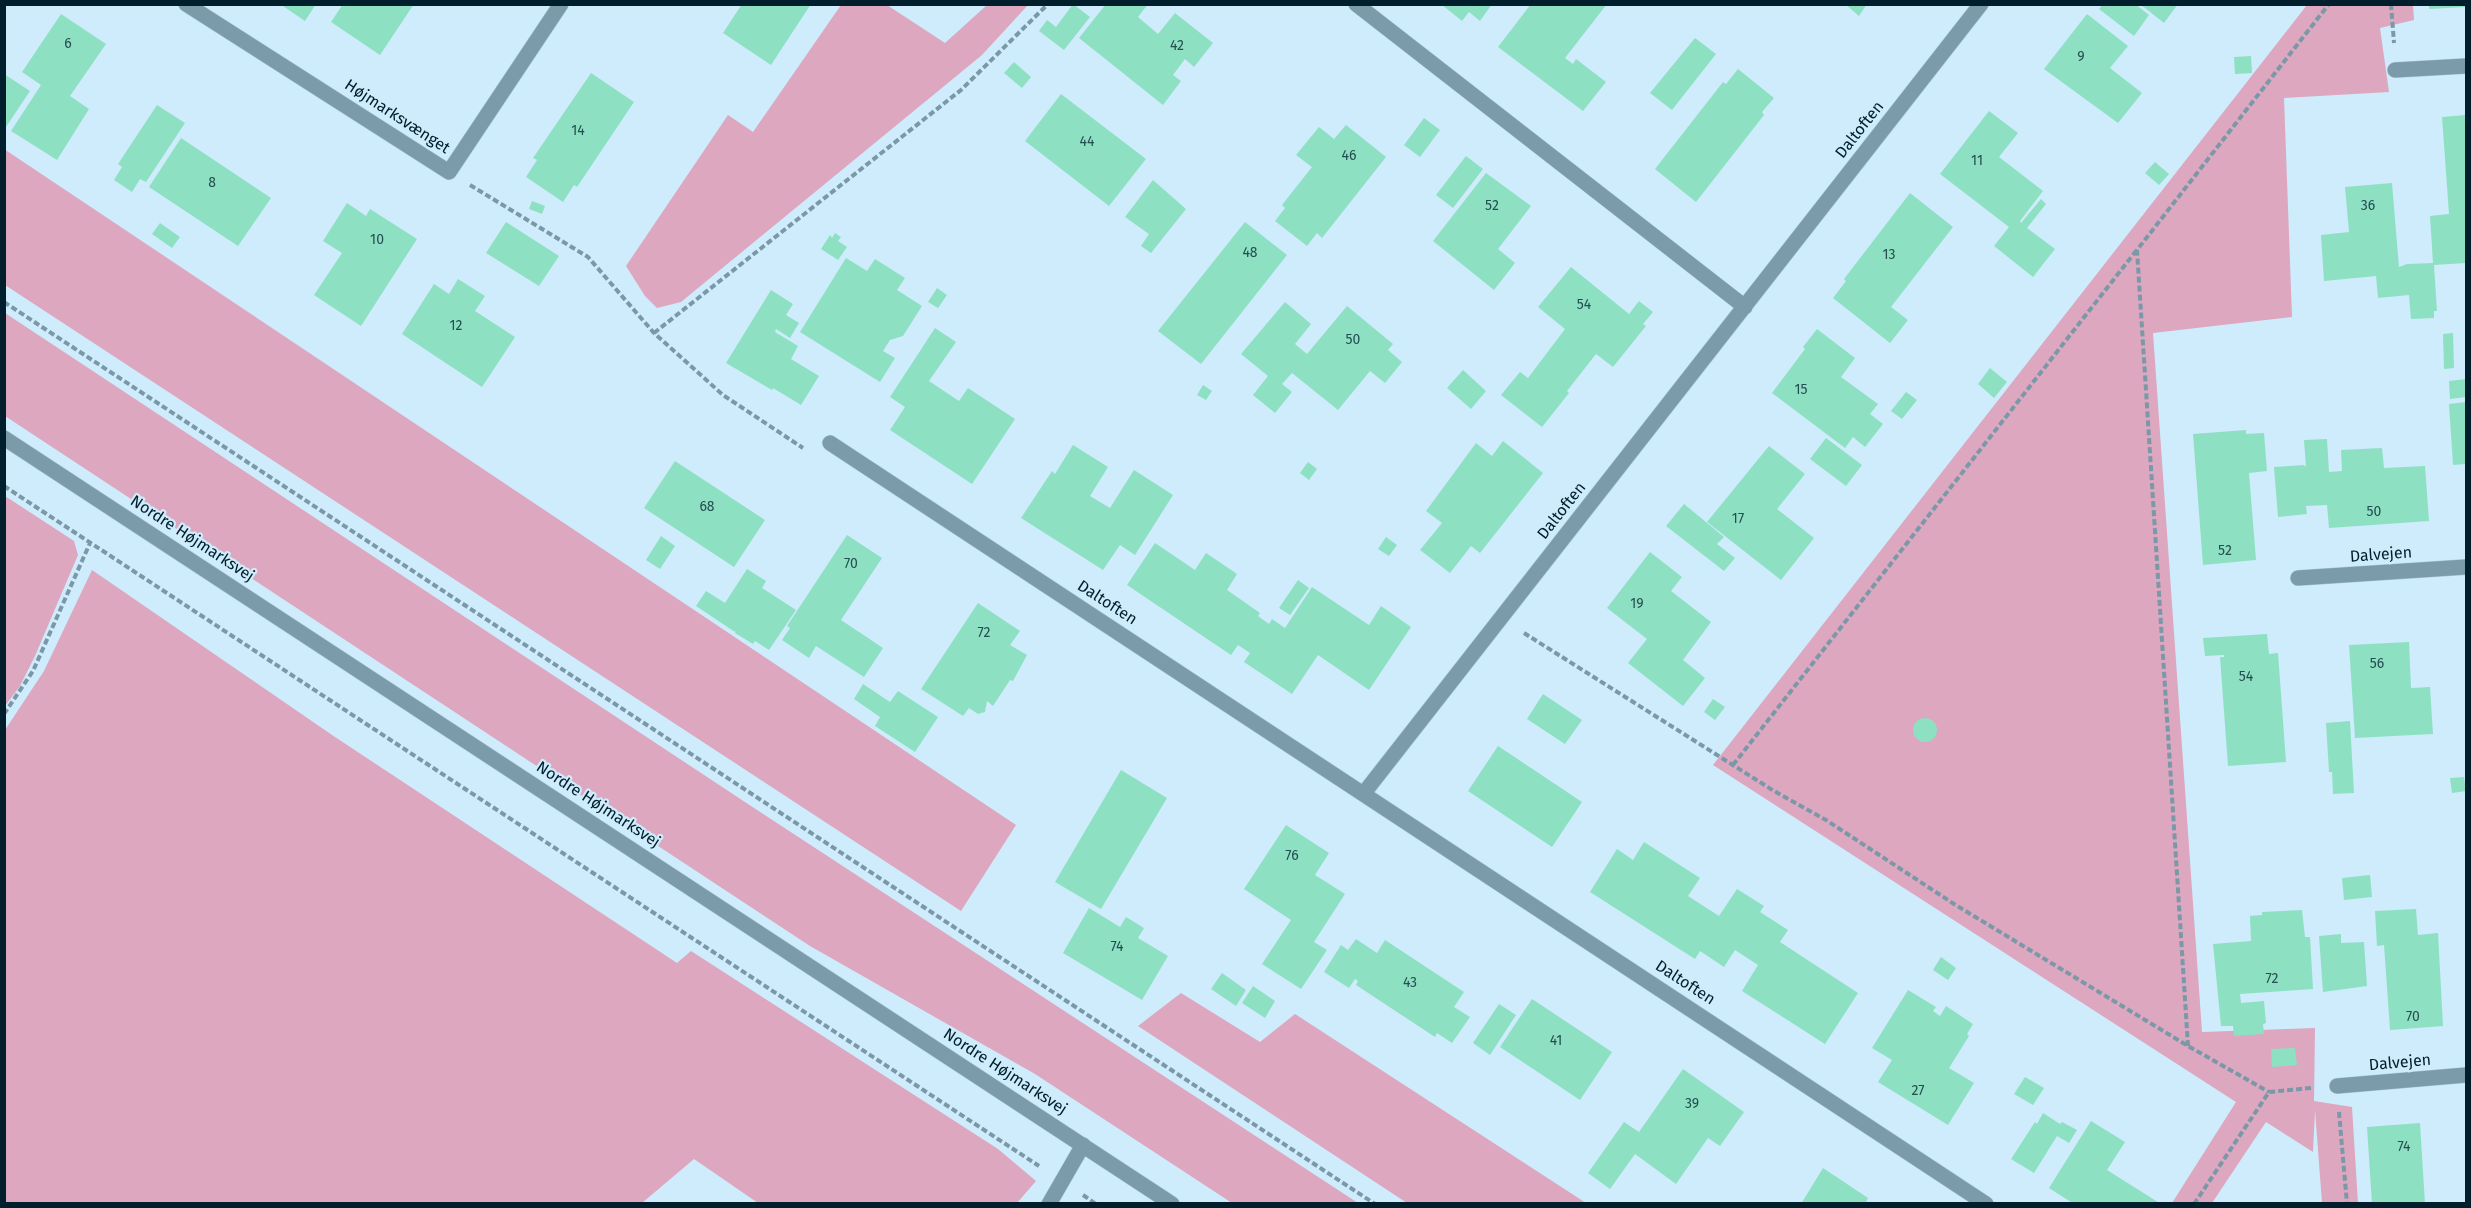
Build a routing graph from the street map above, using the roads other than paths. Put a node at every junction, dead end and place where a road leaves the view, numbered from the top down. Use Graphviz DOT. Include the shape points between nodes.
graph roads {
  1 [pos="186,4"];
  2 [pos="561,4"];
  3 [pos="1356,4"];
  4 [pos="1981,4"];
  5 [pos="2466,66"];
  6 [pos="2395,70"];
  7 [pos="1745,307"];
  8 [pos="4,438"];
  9 [pos="830,443"];
  10 [pos="2466,567"];
  11 [pos="2298,578"];
  12 [pos="1364,794"];
  13 [pos="2466,1075"];
  14 [pos="2337,1086"];
  15 [pos="1083,1144"];
  16 [pos="1049,1203"];
  17 [pos="1172,1203"];
  18 [pos="1986,1203"];
  1 -- 2 [label="street, Højmarksvænget" via="448,172"];
  3 -- 7 [label="street"];
  4 -- 7 [label="street, Daltoften"];
  5 -- 6 [label="street"];
  7 -- 12 [label="street, Daltoften"];
  8 -- 15 [label="street, Nordre Højmarksvej"];
  9 -- 12 [label="street, Daltoften"];
  10 -- 11 [label="street, Dalvejen"];
  12 -- 18 [label="street, Daltoften"];
  13 -- 14 [label="street, Dalvejen"];
  15 -- 16 [label="street"];
  15 -- 17 [label="street, Nordre Højmarksvej"];
}
